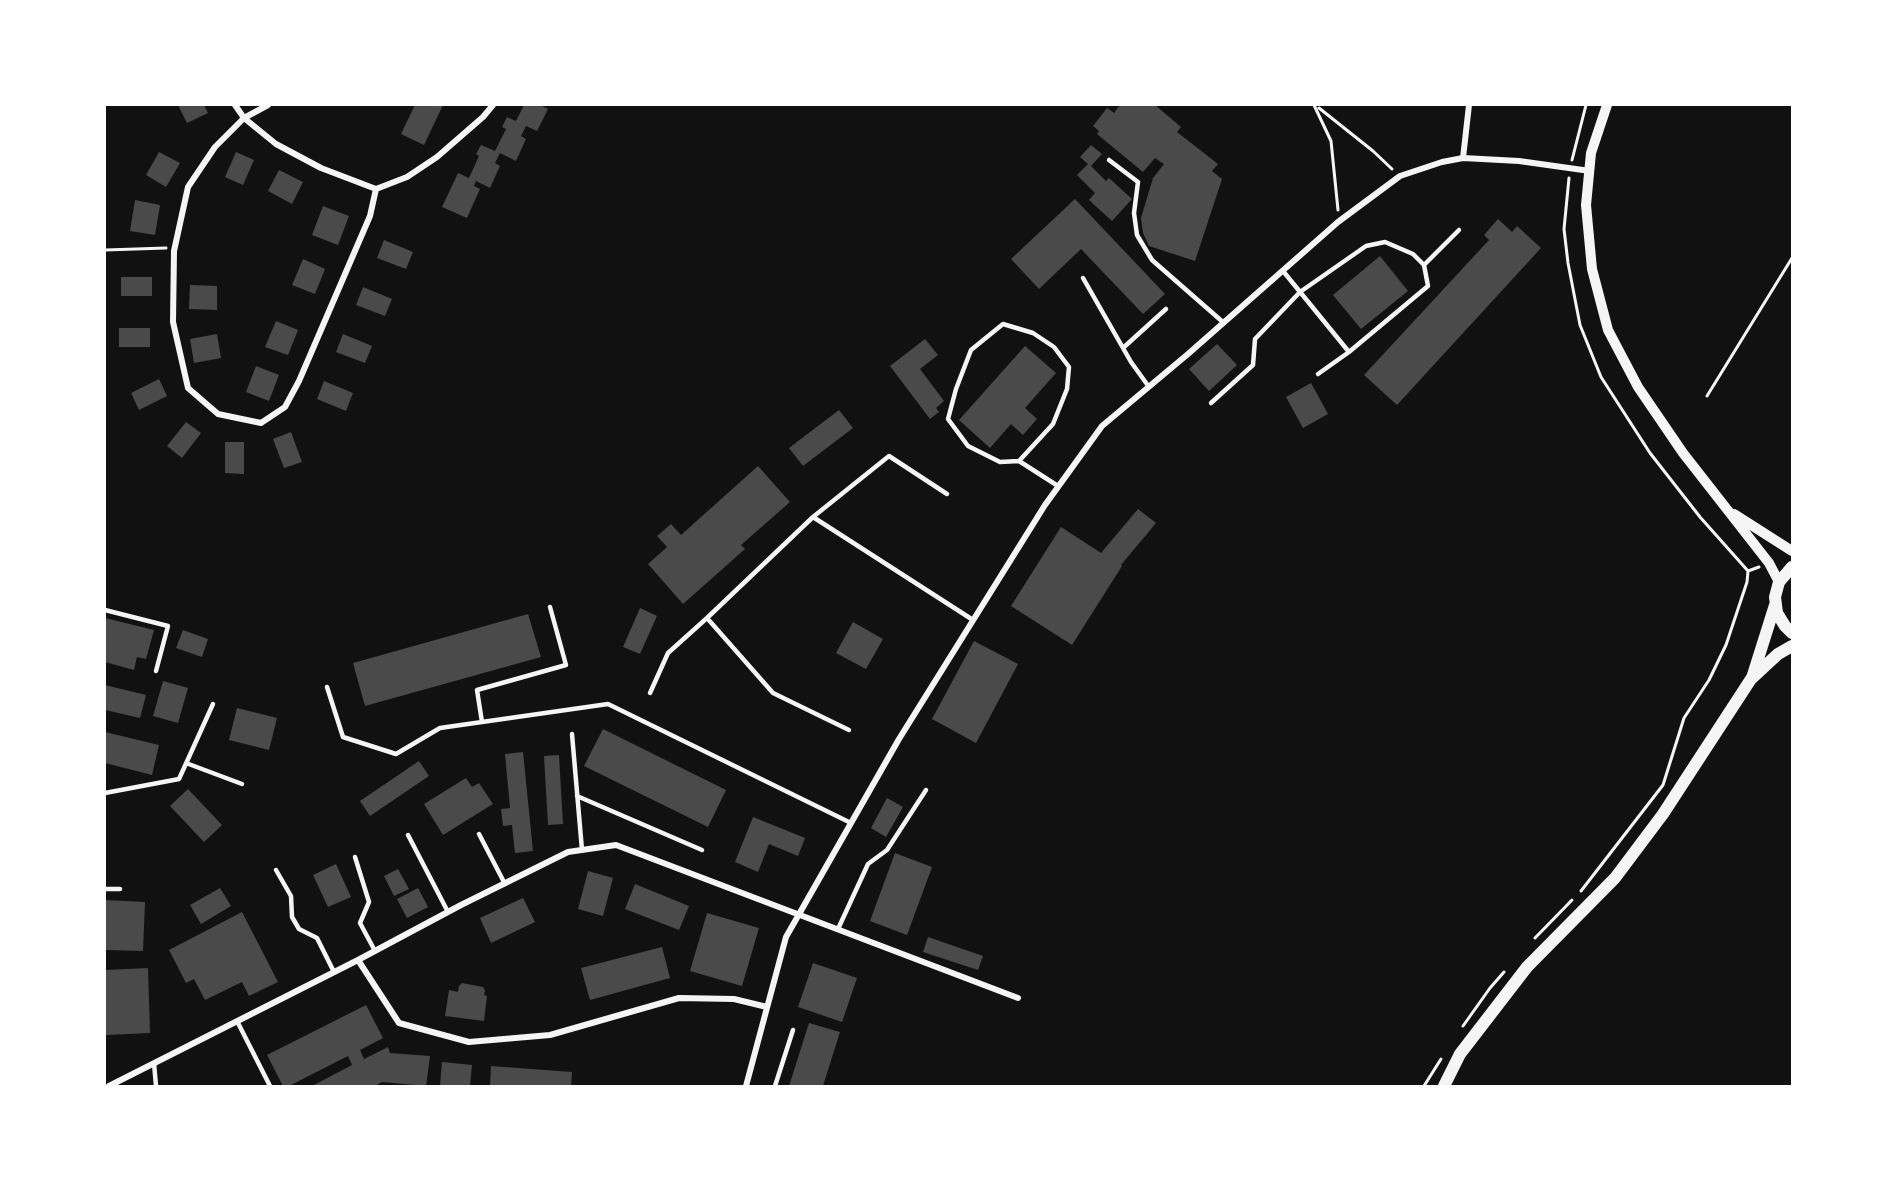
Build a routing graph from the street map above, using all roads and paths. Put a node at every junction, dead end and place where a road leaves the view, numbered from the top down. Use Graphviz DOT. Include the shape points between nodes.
graph roads {
  1 [pos="235,105"];
  2 [pos="268,105"];
  3 [pos="493,105"];
  4 [pos="1469,105"];
  5 [pos="1607,105"];
  6 [pos="1315,106"];
  7 [pos="244,118"];
  8 [pos="1463,158"];
  9 [pos="1110,160"];
  10 [pos="1590,171"];
  11 [pos="1400,176"];
  12 [pos="376,189"];
  13 [pos="1338,222"];
  14 [pos="1459,230"];
  15 [pos="175,248"];
  16 [pos="105,250"];
  17 [pos="1792,258"];
  18 [pos="1424,265"];
  19 [pos="1283,270"];
  20 [pos="1083,278"];
  21 [pos="1300,292"];
  22 [pos="1166,309"];
  23 [pos="1224,322"];
  24 [pos="1123,348"];
  25 [pos="1349,352"];
  26 [pos="1318,374"];
  27 [pos="1149,387"];
  28 [pos="1707,396"];
  29 [pos="1211,403"];
  30 [pos="1019,461"];
  31 [pos="1058,486"];
  32 [pos="947,494"];
  33 [pos="1724,507"];
  34 [pos="813,517"];
  35 [pos="1792,551"];
  36 [pos="1769,563"];
  37 [pos="1792,567"];
  38 [pos="1779,582"];
  39 [pos="1775,605"];
  40 [pos="550,607"];
  41 [pos="105,610"];
  42 [pos="707,618"];
  43 [pos="973,620"];
  44 [pos="1792,633"];
  45 [pos="1792,646"];
  46 [pos="156,671"];
  47 [pos="1752,679"];
  48 [pos="327,687"];
  49 [pos="650,693"];
  50 [pos="213,704"];
  51 [pos="482,722"];
  52 [pos="849,730"];
  53 [pos="572,734"];
  54 [pos="186,763"];
  55 [pos="242,784"];
  56 [pos="926,790"];
  57 [pos="105,793"];
  58 [pos="577,796"];
  59 [pos="851,823"];
  60 [pos="479,834"];
  61 [pos="408,835"];
  62 [pos="582,850"];
  63 [pos="702,850"];
  64 [pos="355,857"];
  65 [pos="276,870"];
  66 [pos="505,884"];
  67 [pos="105,889"];
  68 [pos="120,889"];
  69 [pos="448,912"];
  70 [pos="799,915"];
  71 [pos="838,929"];
  72 [pos="1534,938"];
  73 [pos="375,951"];
  74 [pos="358,960"];
  75 [pos="1505,971"];
  76 [pos="334,972"];
  77 [pos="1018,998"];
  78 [pos="766,1007"];
  79 [pos="237,1021"];
  80 [pos="1460,1029"];
  81 [pos="793,1030"];
  82 [pos="1442,1057"];
  83 [pos="154,1063"];
  84 [pos="109,1086"];
  85 [pos="156,1086"];
  86 [pos="270,1086"];
  87 [pos="746,1086"];
  88 [pos="775,1086"];
  89 [pos="1424,1086"];
  90 [pos="1444,1086"];
  1 -- 7 [label="street"];
  2 -- 7 [label="street"];
  3 -- 12 [label="street" via="437,157 407,177"];
  4 -- 8 [label="street"];
  5 -- 10 [label="street" via="1591,153"];
  6 -- 11 [label="path"];
  6 -- 13 [label="path" via="1331,141"];
  7 -- 12 [label="street" via="276,144 321,168"];
  7 -- 15 [label="street" via="215,147 188,187"];
  8 -- 10 [label="street"];
  8 -- 11 [label="street"];
  9 -- 23 [label="lane" via="1138,182 1134,213 1137,235 1152,260"];
  10 -- 33 [label="street" via="1586,205 1592,269 1608,330 1638,387"];
  11 -- 13 [label="street"];
  12 -- 15 [label="street" via="370,216 299,381 285,407 261,423 218,414 188,387 174,322"];
  13 -- 19 [label="street"];
  14 -- 18 [label="lane"];
  15 -- 16 [label="path"];
  17 -- 28 [label="path"];
  18 -- 21 [label="lane" via="1413,254 1385,242 1366,246"];
  18 -- 25 [label="lane" via="1428,286"];
  19 -- 21 [label="lane"];
  19 -- 23 [label="street"];
  20 -- 24 [label="lane"];
  21 -- 25 [label="lane"];
  21 -- 29 [label="lane" via="1255,339 1253,365"];
  22 -- 24 [label="lane"];
  23 -- 27 [label="street"];
  24 -- 27 [label="lane"];
  25 -- 26 [label="lane"];
  27 -- 31 [label="street" via="1102,426"];
  30 -- 30 [label="lane" via="1053,424 1067,389 1069,366 1054,346 1033,333 1003,324 971,350 948,419 968,446 1000,462"];
  30 -- 31 [label="lane"];
  31 -- 43 [label="street"];
  32 -- 34 [label="lane" via="889,456"];
  33 -- 35 [label="street"];
  33 -- 36 [label="street"];
  34 -- 42 [label="lane"];
  34 -- 43 [label="lane"];
  36 -- 38 [label="street"];
  36 -- 72 [label="path" via="1748,571 1726,645 1684,717 1663,786 1582,890"];
  37 -- 38 [label="main road"];
  38 -- 39 [label="main road"];
  39 -- 44 [label="main road"];
  39 -- 47 [label="main road"];
  40 -- 51 [label="lane" via="566,665 477,690"];
  41 -- 46 [label="lane" via="168,626"];
  42 -- 49 [label="lane" via="668,653"];
  42 -- 52 [label="lane" via="773,693"];
  43 -- 59 [label="street"];
  45 -- 47 [label="main road"];
  47 -- 90 [label="main road" via="1663,814 1615,878 1527,967 1460,1054"];
  48 -- 51 [label="lane" via="343,737 396,754 440,728"];
  50 -- 54 [label="lane"];
  51 -- 59 [label="lane" via="608,704"];
  53 -- 58 [label="lane"];
  54 -- 55 [label="lane"];
  54 -- 57 [label="lane" via="179,778"];
  56 -- 71 [label="lane" via="887,850 868,864"];
  58 -- 62 [label="lane"];
  58 -- 63 [label="lane"];
  59 -- 70 [label="street"];
  60 -- 66 [label="lane"];
  61 -- 69 [label="lane"];
  62 -- 66 [label="street" via="568,852"];
  62 -- 70 [label="street" via="616,845"];
  64 -- 73 [label="lane" via="369,902 360,923"];
  65 -- 76 [label="lane" via="291,896 292,917 298,929 317,938"];
  66 -- 69 [label="street"];
  67 -- 68 [label="lane"];
  69 -- 73 [label="street"];
  70 -- 71 [label="street"];
  70 -- 78 [label="street" via="786,937"];
  71 -- 77 [label="street"];
  73 -- 74 [label="street"];
  74 -- 76 [label="street"];
  74 -- 78 [label="street" via="399,1023 469,1042 550,1035 679,998 734,999"];
  75 -- 80 [label="path"];
  76 -- 79 [label="street"];
  78 -- 87 [label="street"];
  79 -- 83 [label="street"];
  79 -- 86 [label="lane"];
  81 -- 88 [label="lane"];
  82 -- 89 [label="path"];
  83 -- 84 [label="street"];
  83 -- 85 [label="lane"];
}
